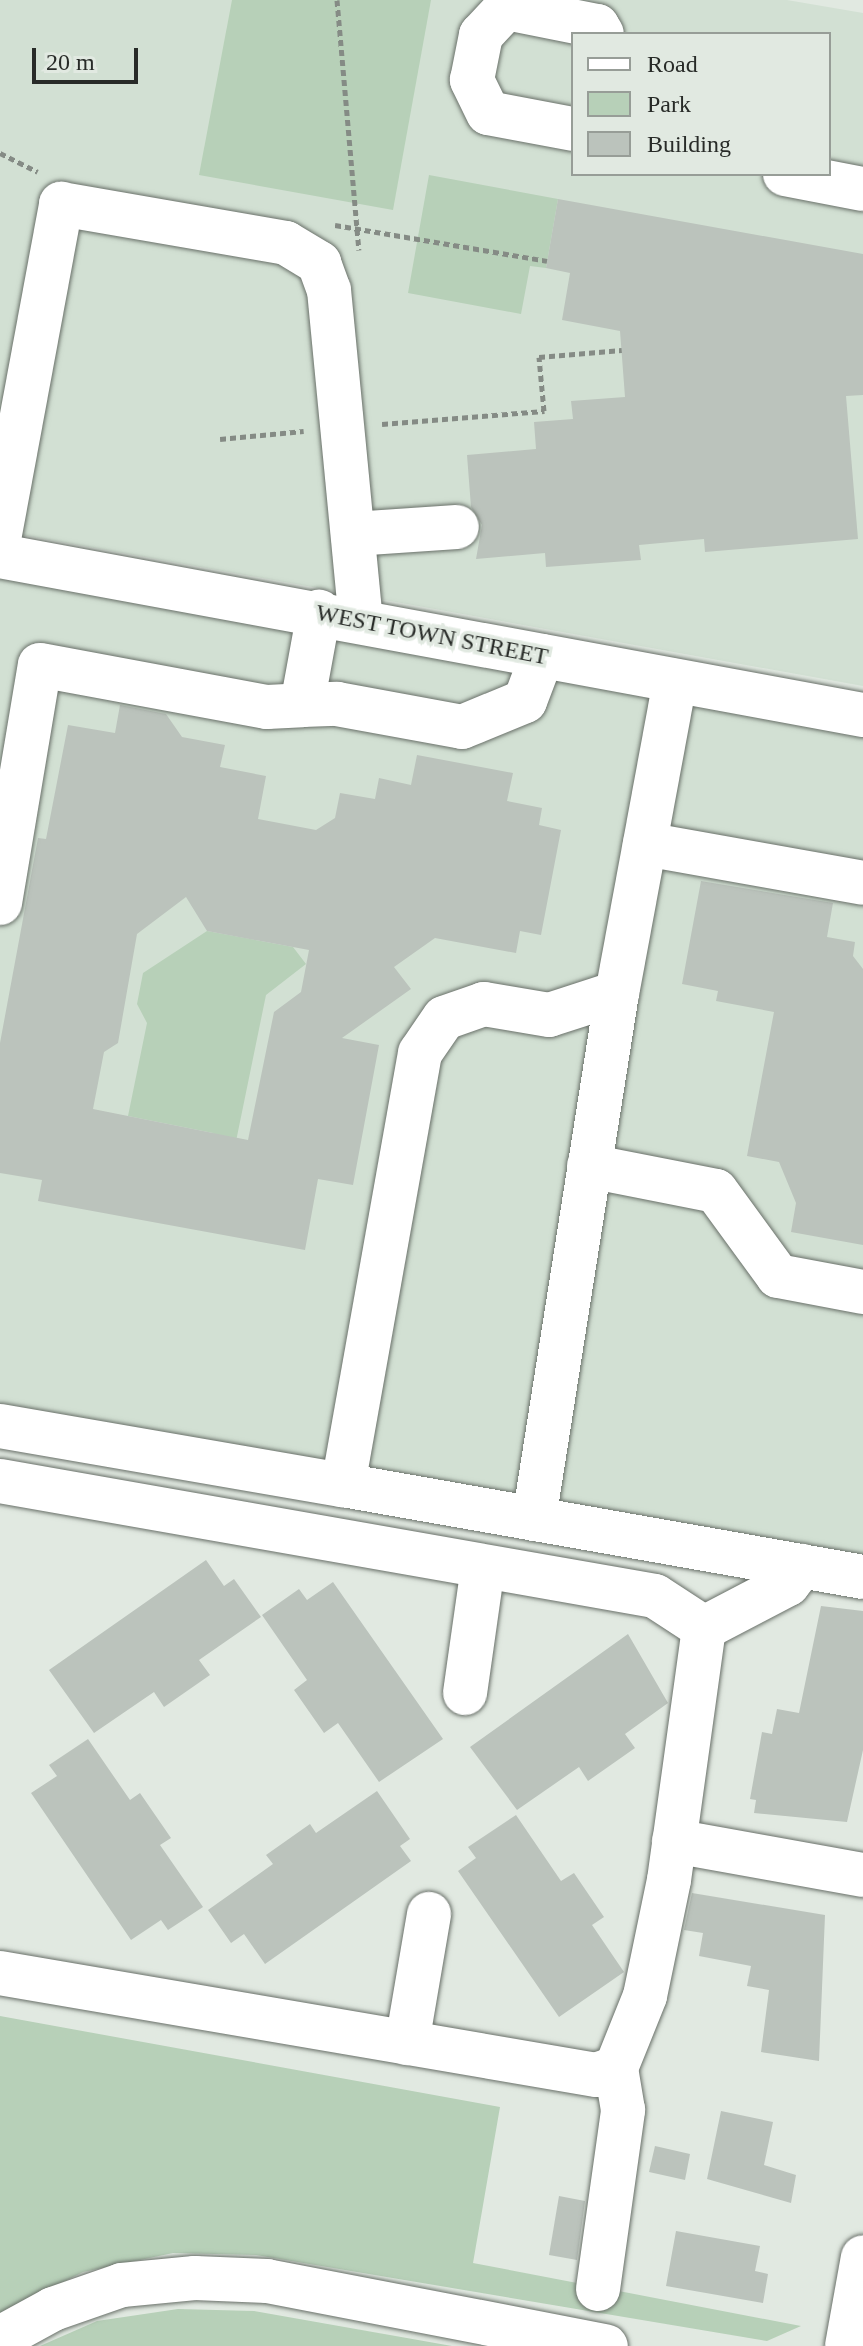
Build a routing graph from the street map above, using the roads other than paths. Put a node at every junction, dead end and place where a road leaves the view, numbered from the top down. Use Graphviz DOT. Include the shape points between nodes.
graph roads {
  1 [pos="601,32"];
  2 [pos="571,129"];
  3 [pos="795,176"];
  4 [pos="863,189"];
  5 [pos="457,527"];
  6 [pos="0,534"];
  7 [pos="353,534"];
  8 [pos="0,556"];
  9 [pos="340,616"];
  10 [pos="542,656"];
  11 [pos="675,681"];
  12 [pos="302,705"];
  13 [pos="863,715"];
  14 [pos="645,844"];
  15 [pos="863,883"];
  16 [pos="0,903"];
  17 [pos="617,993"];
  18 [pos="589,1166"];
  19 [pos="863,1292"];
  20 [pos="0,1426"];
  21 [pos="0,1481"];
  22 [pos="343,1485"];
  23 [pos="534,1519"];
  24 [pos="802,1566"];
  25 [pos="483,1567"];
  26 [pos="863,1577"];
  27 [pos="704,1628"];
  28 [pos="465,1693"];
  29 [pos="674,1841"];
  30 [pos="863,1875"];
  31 [pos="429,1914"];
  32 [pos="0,1973"];
  33 [pos="407,2043"];
  34 [pos="616,2068"];
  35 [pos="863,2257"];
  36 [pos="598,2289"];
  37 [pos="0,2338"];
  38 [pos="606,2346"];
  39 [pos="847,2346"];
  1 -- 2 [label="main road" via="597,26 506,8 481,35 472,80 488,113"];
  3 -- 4 [label="main road"];
  5 -- 7 [label="main road"];
  6 -- 7 [label="main road" via="61,204 304,249 329,290 358,419"];
  7 -- 9 [label="main road"];
  8 -- 9 [label="main road, WEST TOWN STREET"];
  9 -- 10 [label="main road, WEST TOWN STREET"];
  9 -- 12 [label="main road"];
  10 -- 11 [label="main road, WEST TOWN STREET"];
  10 -- 12 [label="main road" via="525,701 462,727 337,704"];
  11 -- 13 [label="main road, WEST TOWN STREET"];
  11 -- 14 [label="main road"];
  12 -- 16 [label="main road" via="267,707 40,665"];
  14 -- 15 [label="main road"];
  14 -- 17 [label="main road"];
  17 -- 18 [label="main road"];
  17 -- 22 [label="main road" via="549,1015 484,1004 444,1018 420,1053"];
  18 -- 19 [label="main road" via="716,1191 778,1276"];
  18 -- 23 [label="main road"];
  20 -- 22 [label="main road"];
  21 -- 25 [label="main road"];
  22 -- 23 [label="main road"];
  23 -- 24 [label="main road"];
  24 -- 26 [label="main road"];
  24 -- 27 [label="main road" via="788,1584"];
  25 -- 27 [label="main road" via="655,1596"];
  25 -- 28 [label="main road"];
  27 -- 29 [label="main road"];
  29 -- 30 [label="main road"];
  29 -- 34 [label="main road" via="645,1996"];
  31 -- 33 [label="main road"];
  32 -- 33 [label="main road"];
  33 -- 34 [label="main road" via="596,2075"];
  34 -- 36 [label="main road" via="623,2110"];
  35 -- 39 [label="main road"];
  37 -- 38 [label="main road" via="122,2285 195,2278 267,2281"];
}
